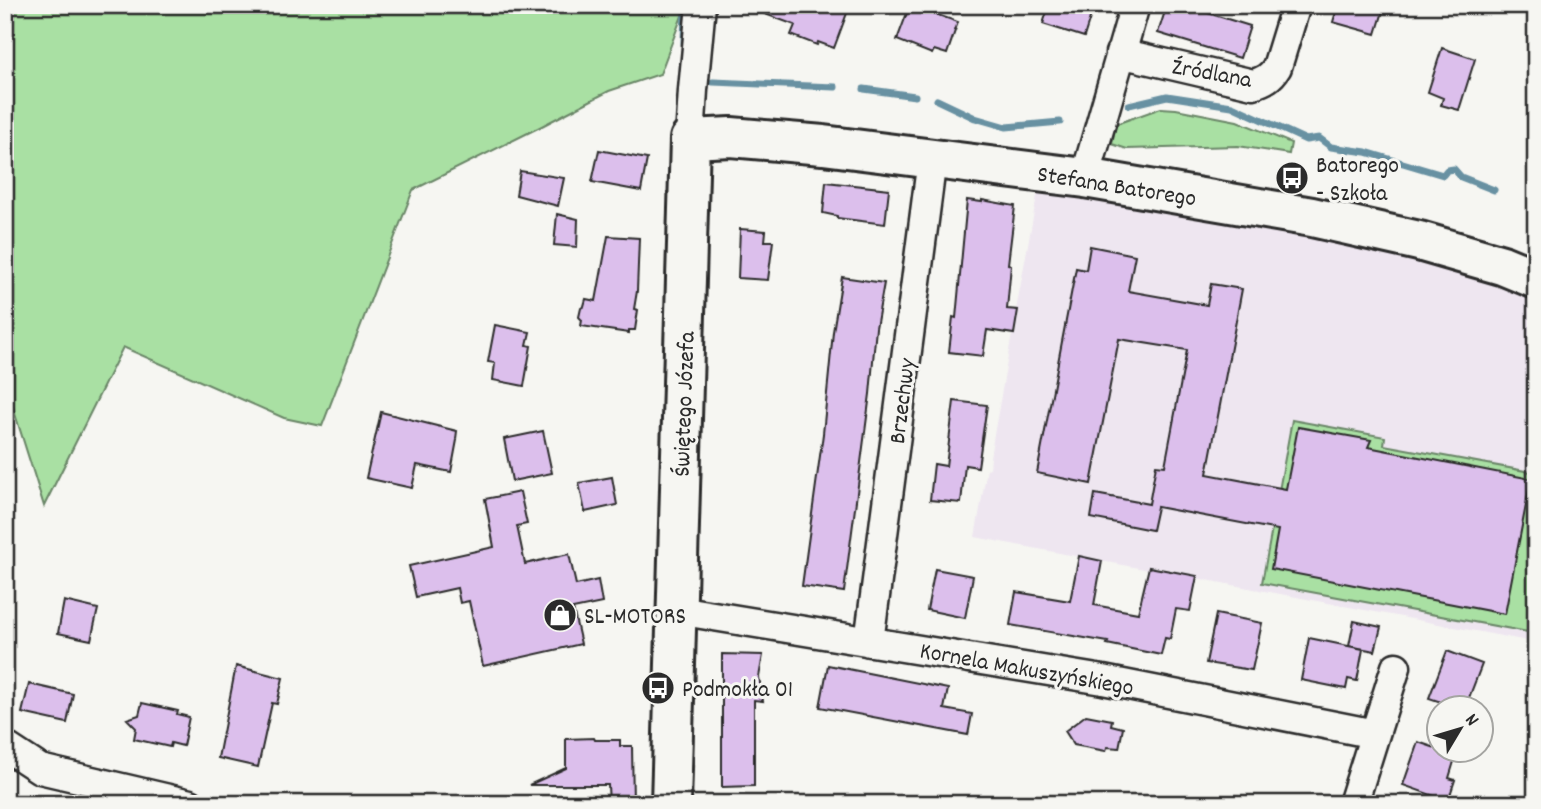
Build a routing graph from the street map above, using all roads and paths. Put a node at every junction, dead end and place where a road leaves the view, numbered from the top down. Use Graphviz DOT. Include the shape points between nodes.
graph roads {
  1 [pos="701,5"];
  2 [pos="1135,5"];
  3 [pos="1296,5"];
  4 [pos="1120,53"];
  5 [pos="690,139"];
  6 [pos="932,159"];
  7 [pos="1085,178"];
  8 [pos="1536,279"];
  9 [pos="677,610"];
  10 [pos="869,642"];
  11 [pos="1396,667"];
  12 [pos="1375,734"];
  13 [pos="5,746"];
  14 [pos="190,804"];
  15 [pos="671,804"];
  16 [pos="1353,804"];
  1 -- 5 [label="street, Świętego Józefa"];
  2 -- 4 [label="street"];
  3 -- 4 [label="street, Źródlana" via="1277,67 1264,81 1253,84"];
  4 -- 7 [label="street"];
  5 -- 6 [label="street, Stefana Batorego" via="731,137"];
  5 -- 9 [label="street, Świętego Józefa"];
  6 -- 7 [label="street, Stefana Batorego"];
  6 -- 10 [label="street, Brzechwy"];
  7 -- 8 [label="street, Stefana Batorego" via="1312,217 1419,241"];
  9 -- 10 [label="street, Kornela Makuszyńskiego"];
  9 -- 15 [label="street, Świętego Józefa"];
  10 -- 12 [label="street, Kornela Makuszyńskiego" via="1103,680"];
  11 -- 12 [label="street"];
  12 -- 16 [label="street"];
  13 -- 14 [label="street" via="40,768"];
}
